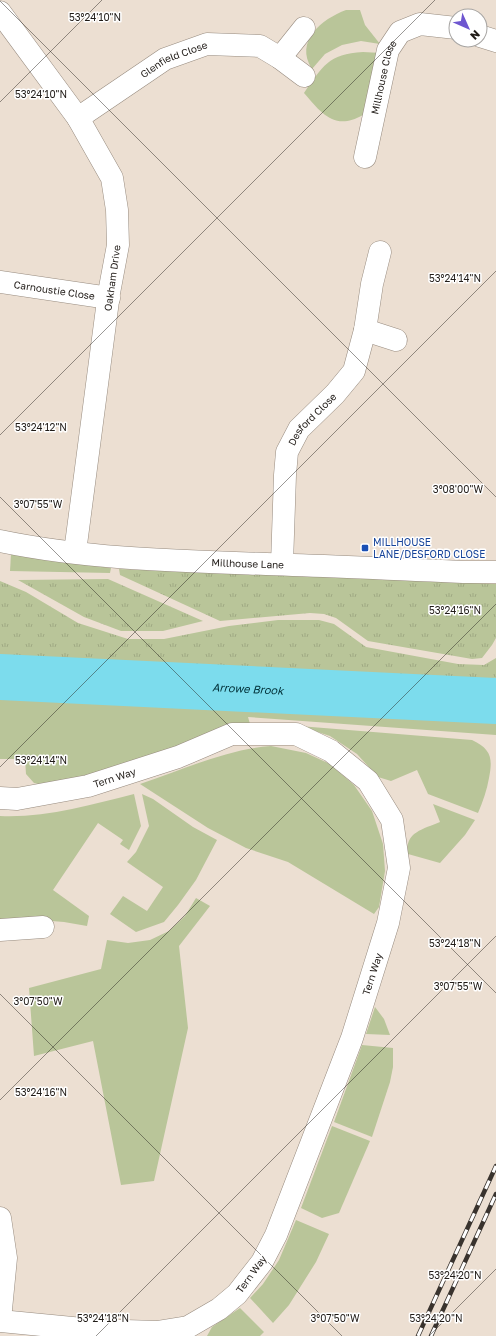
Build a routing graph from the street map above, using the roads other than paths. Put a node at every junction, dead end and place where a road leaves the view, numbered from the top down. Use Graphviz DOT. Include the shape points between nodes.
graph roads {
  1 [pos="0,12"];
  2 [pos="448,27"];
  3 [pos="304,28"];
  4 [pos="280,58"];
  5 [pos="304,76"];
  6 [pos="78,118"];
  7 [pos="365,157"];
  8 [pos="380,252"];
  9 [pos="0,282"];
  10 [pos="109,298"];
  11 [pos="365,330"];
  12 [pos="396,340"];
  13 [pos="0,541"];
  14 [pos="75,552"];
  15 [pos="282,564"];
  16 [pos="496,572"];
  17 [pos="0,798"];
  18 [pos="43,927"];
  19 [pos="0,930"];
  20 [pos="0,1218"];
  21 [pos="0,1320"];
  1 -- 6 [label="street, Oakham Drive"];
  2 -- 7 [label="street, Millhouse Close" via="420,24 400,32 388,50"];
  3 -- 4 [label="street"];
  4 -- 5 [label="street, Glenfield Close"];
  4 -- 6 [label="street, Glenfield Close" via="260,46 207,44 165,59"];
  6 -- 10 [label="street, Oakham Drive" via="112,178 117,210 118,245"];
  8 -- 11 [label="street, Desford Close"];
  9 -- 10 [label="street, Carnoustie Close"];
  10 -- 14 [label="street, Oakham Drive"];
  11 -- 12 [label="street"];
  11 -- 15 [label="street, Desford Close" via="354,371 335,394 299,429 287,452"];
  13 -- 14 [label="street, Millhouse Lane"];
  14 -- 15 [label="street, Millhouse Lane" via="118,557"];
  15 -- 16 [label="street, Millhouse Lane"];
  17 -- 21 [label="street, Tern Way" via="17,799 88,786 178,757 232,734 296,734 331,751 368,781 392,820 399,868 388,923 352,1038 276,1235 262,1262 237,1294 219,1309 188,1327 158,1332 93,1330"];
  18 -- 19 [label="street"];
  20 -- 21 [label="street, Tern Way" via="6,1258"];
}
